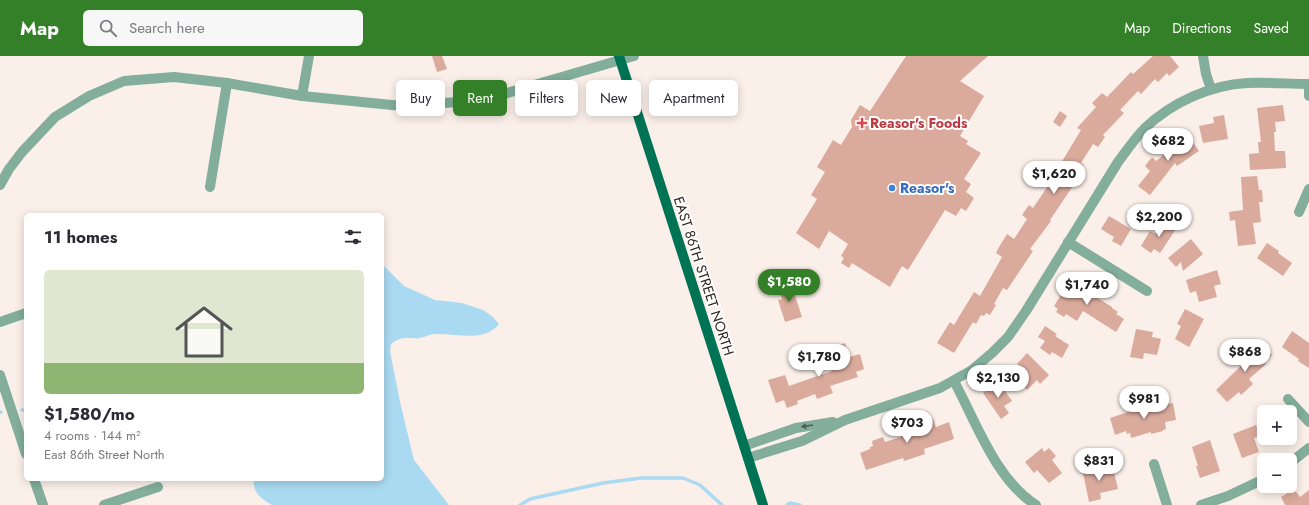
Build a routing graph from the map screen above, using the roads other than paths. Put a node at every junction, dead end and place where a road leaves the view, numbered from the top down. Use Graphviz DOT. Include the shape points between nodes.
graph roads {
  1 [pos="309,56"];
  2 [pos="634,56"];
  3 [pos="1203,56"];
  4 [pos="620,58"];
  5 [pos="226,83"];
  6 [pos="1309,84"];
  7 [pos="1211,89"];
  8 [pos="302,96"];
  9 [pos="1309,97"];
  10 [pos="1309,102"];
  11 [pos="0,185"];
  12 [pos="210,187"];
  13 [pos="1309,189"];
  14 [pos="1299,212"];
  15 [pos="1068,242"];
  16 [pos="1147,292"];
  17 [pos="24,314"];
  18 [pos="0,322"];
  19 [pos="0,375"];
  20 [pos="954,381"];
  21 [pos="1288,399"];
  22 [pos="845,420"];
  23 [pos="1309,422"];
  24 [pos="744,446"];
  25 [pos="24,448"];
  26 [pos="1309,448"];
  27 [pos="1297,457"];
  28 [pos="748,458"];
  29 [pos="1154,464"];
  30 [pos="35,481"];
  31 [pos="1257,482"];
  32 [pos="158,488"];
  33 [pos="43,505"];
  34 [pos="104,505"];
  35 [pos="763,505"];
  36 [pos="1036,505"];
  37 [pos="1166,505"];
  38 [pos="1201,505"];
  1 -- 8 [label="street"];
  2 -- 4 [label="street"];
  3 -- 7 [label="street"];
  4 -- 8 [label="street" via="504,94 458,102 402,106"];
  4 -- 24 [label="main road, EAST 86TH STREET NORTH"];
  5 -- 8 [label="street"];
  5 -- 11 [label="street" via="174,77 124,81 89,96 55,117 35,137 13,163"];
  5 -- 12 [label="street"];
  6 -- 7 [label="street" via="1246,83"];
  6 -- 9 [label="street"];
  7 -- 15 [label="street" via="1173,106 1145,128 1118,162"];
  9 -- 10 [label="street"];
  13 -- 14 [label="street"];
  15 -- 16 [label="street"];
  15 -- 20 [label="street" via="1008,337 972,370"];
  17 -- 18 [label="street"];
  19 -- 25 [label="street"];
  20 -- 22 [label="street" via="915,398"];
  20 -- 36 [label="street" via="994,460 1016,489"];
  21 -- 23 [label="street"];
  22 -- 24 [label="street, one-way" via="796,428"];
  22 -- 28 [label="street" via="802,441"];
  24 -- 28 [label="main road, EAST 86TH STREET NORTH"];
  26 -- 27 [label="street"];
  28 -- 35 [label="main road, EAST 86TH STREET NORTH"];
  29 -- 37 [label="street"];
  30 -- 33 [label="street"];
  31 -- 38 [label="street"];
  32 -- 34 [label="street"];
}
